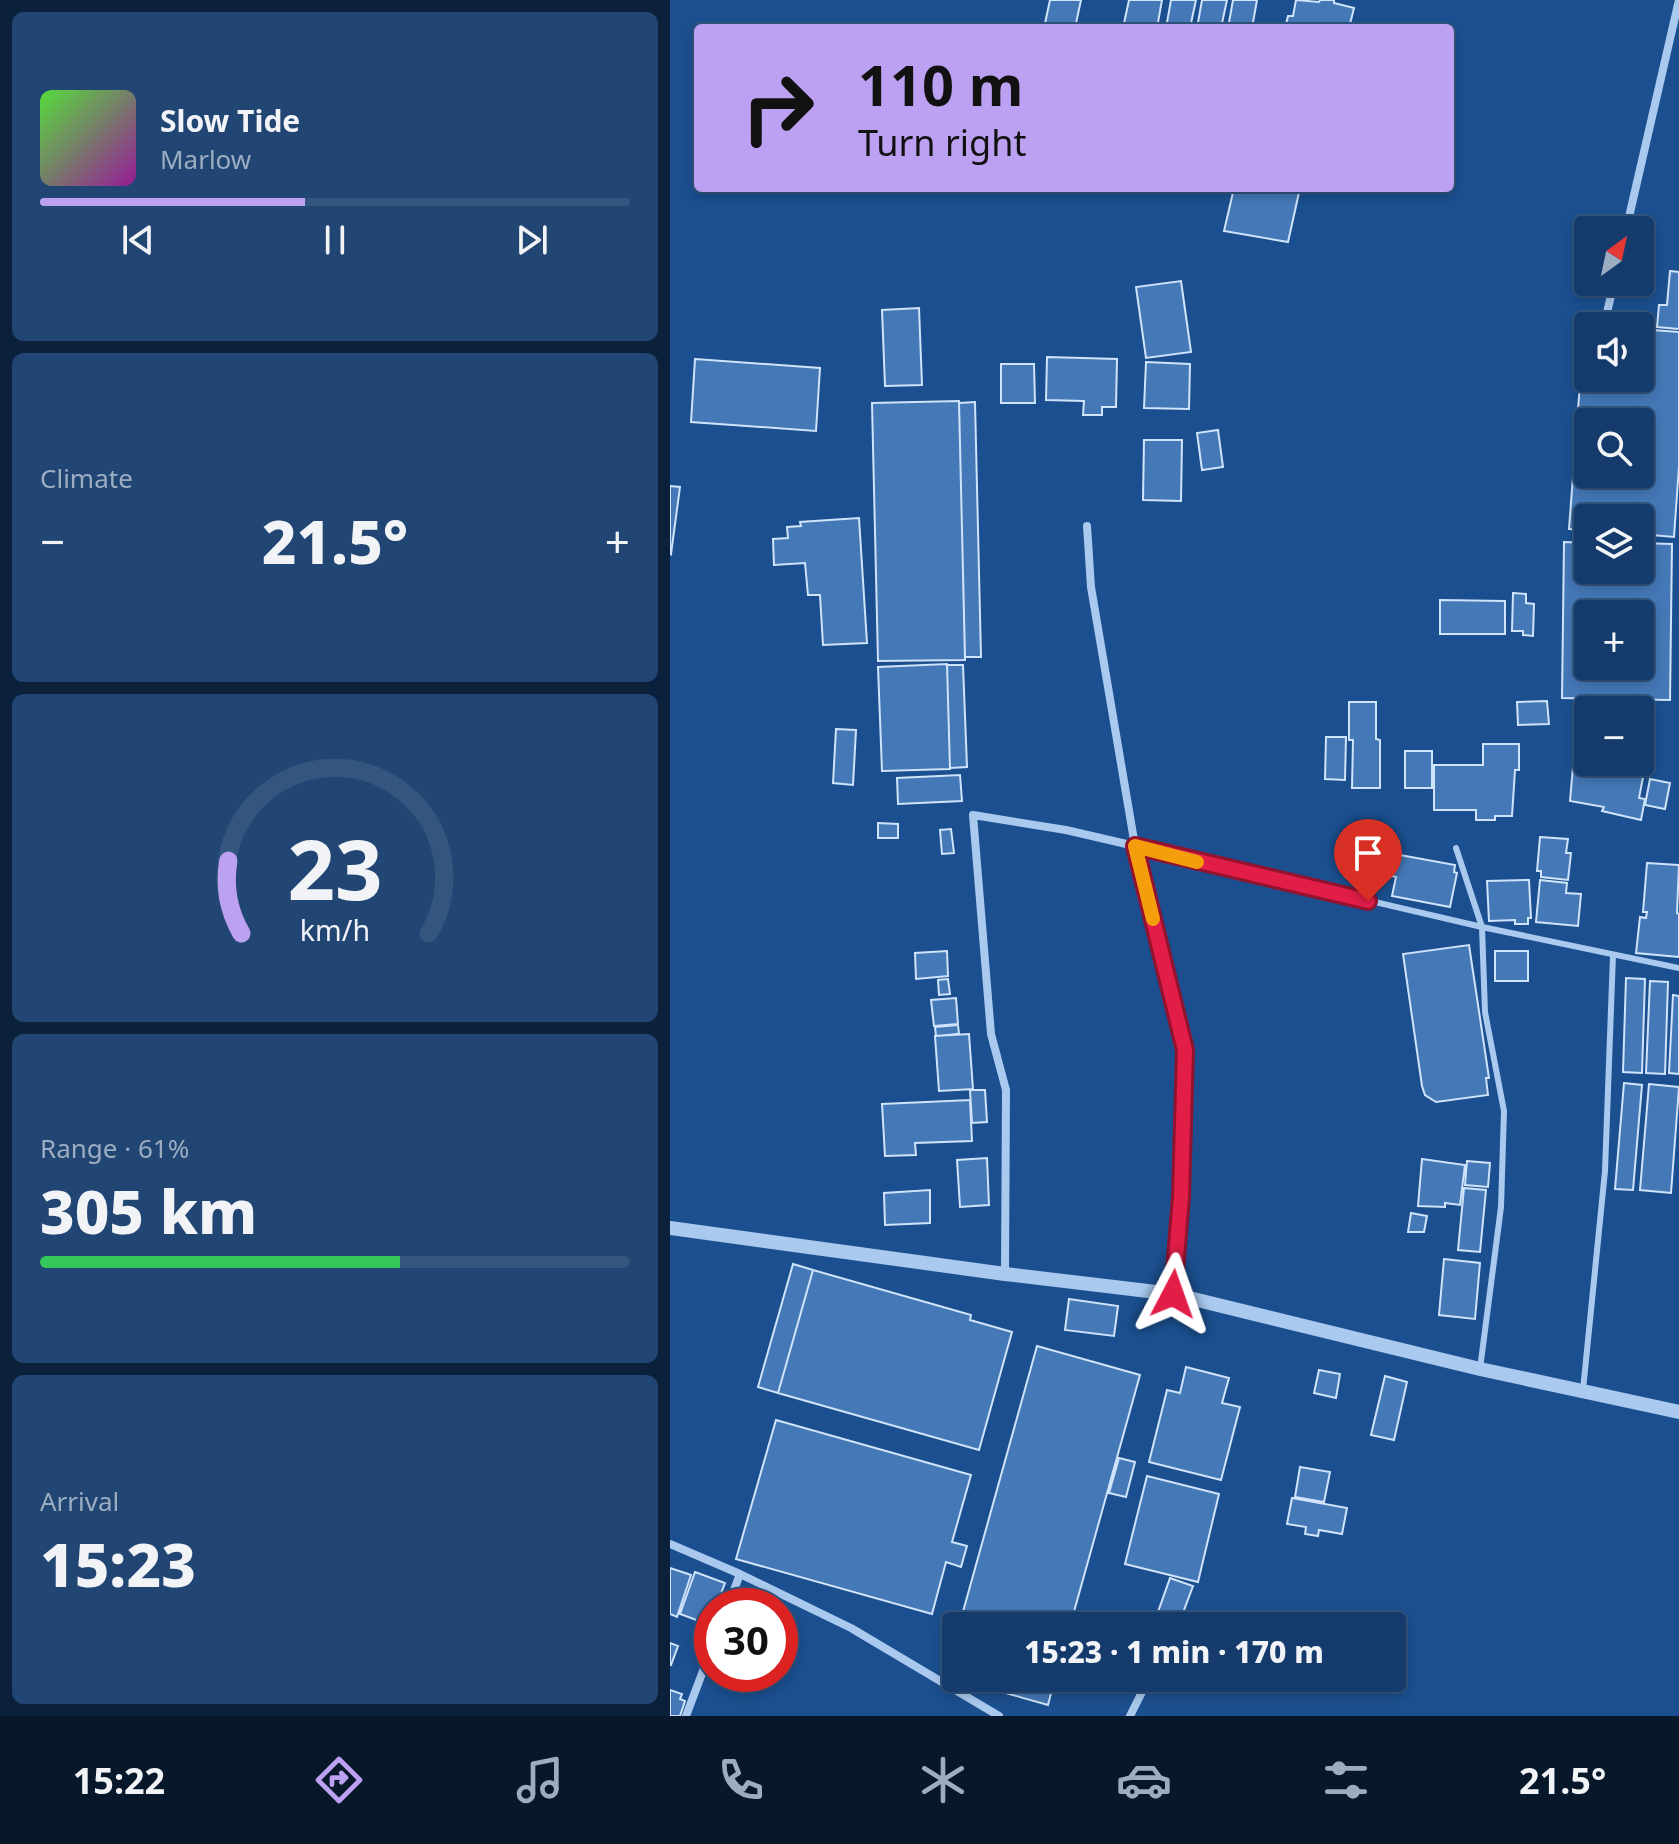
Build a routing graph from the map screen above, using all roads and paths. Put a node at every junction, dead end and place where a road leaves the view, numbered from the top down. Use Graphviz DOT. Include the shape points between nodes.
graph roads {
  1 [pos="1679,0"];
  2 [pos="1629,216"];
  3 [pos="1087,526"];
  4 [pos="1135,846"];
  5 [pos="1456,848"];
  6 [pos="1482,927"];
  7 [pos="1613,955"];
  8 [pos="1679,968"];
  9 [pos="670,1228"];
  10 [pos="1005,1274"];
  11 [pos="1173,1294"];
  12 [pos="1480,1369"];
  13 [pos="1583,1391"];
  14 [pos="1679,1412"];
  15 [pos="670,1544"];
  16 [pos="740,1574"];
  17 [pos="735,1588"];
  18 [pos="695,1692"];
  19 [pos="1142,1692"];
  20 [pos="686,1716"];
  21 [pos="999,1716"];
  22 [pos="1130,1716"];
  1 -- 2 [label="street"];
  3 -- 4 [label="street" via="1091,587"];
  4 -- 6 [label="lane"];
  4 -- 10 [label="street" via="973,815 991,1034 1006,1090"];
  4 -- 11 [label="street" via="1185,1050"];
  5 -- 6 [label="lane"];
  6 -- 7 [label="lane"];
  6 -- 12 [label="lane" via="1485,1012 1504,1111 1501,1207"];
  7 -- 8 [label="lane"];
  7 -- 13 [label="lane" via="1605,1171"];
  9 -- 10 [label="street"];
  10 -- 11 [label="street"];
  11 -- 12 [label="street"];
  12 -- 13 [label="street"];
  13 -- 14 [label="street"];
  15 -- 16 [label="street"];
  16 -- 17 [label="street"];
  16 -- 21 [label="street" via="851,1628"];
  18 -- 20 [label="street"];
  19 -- 22 [label="street"];
}
